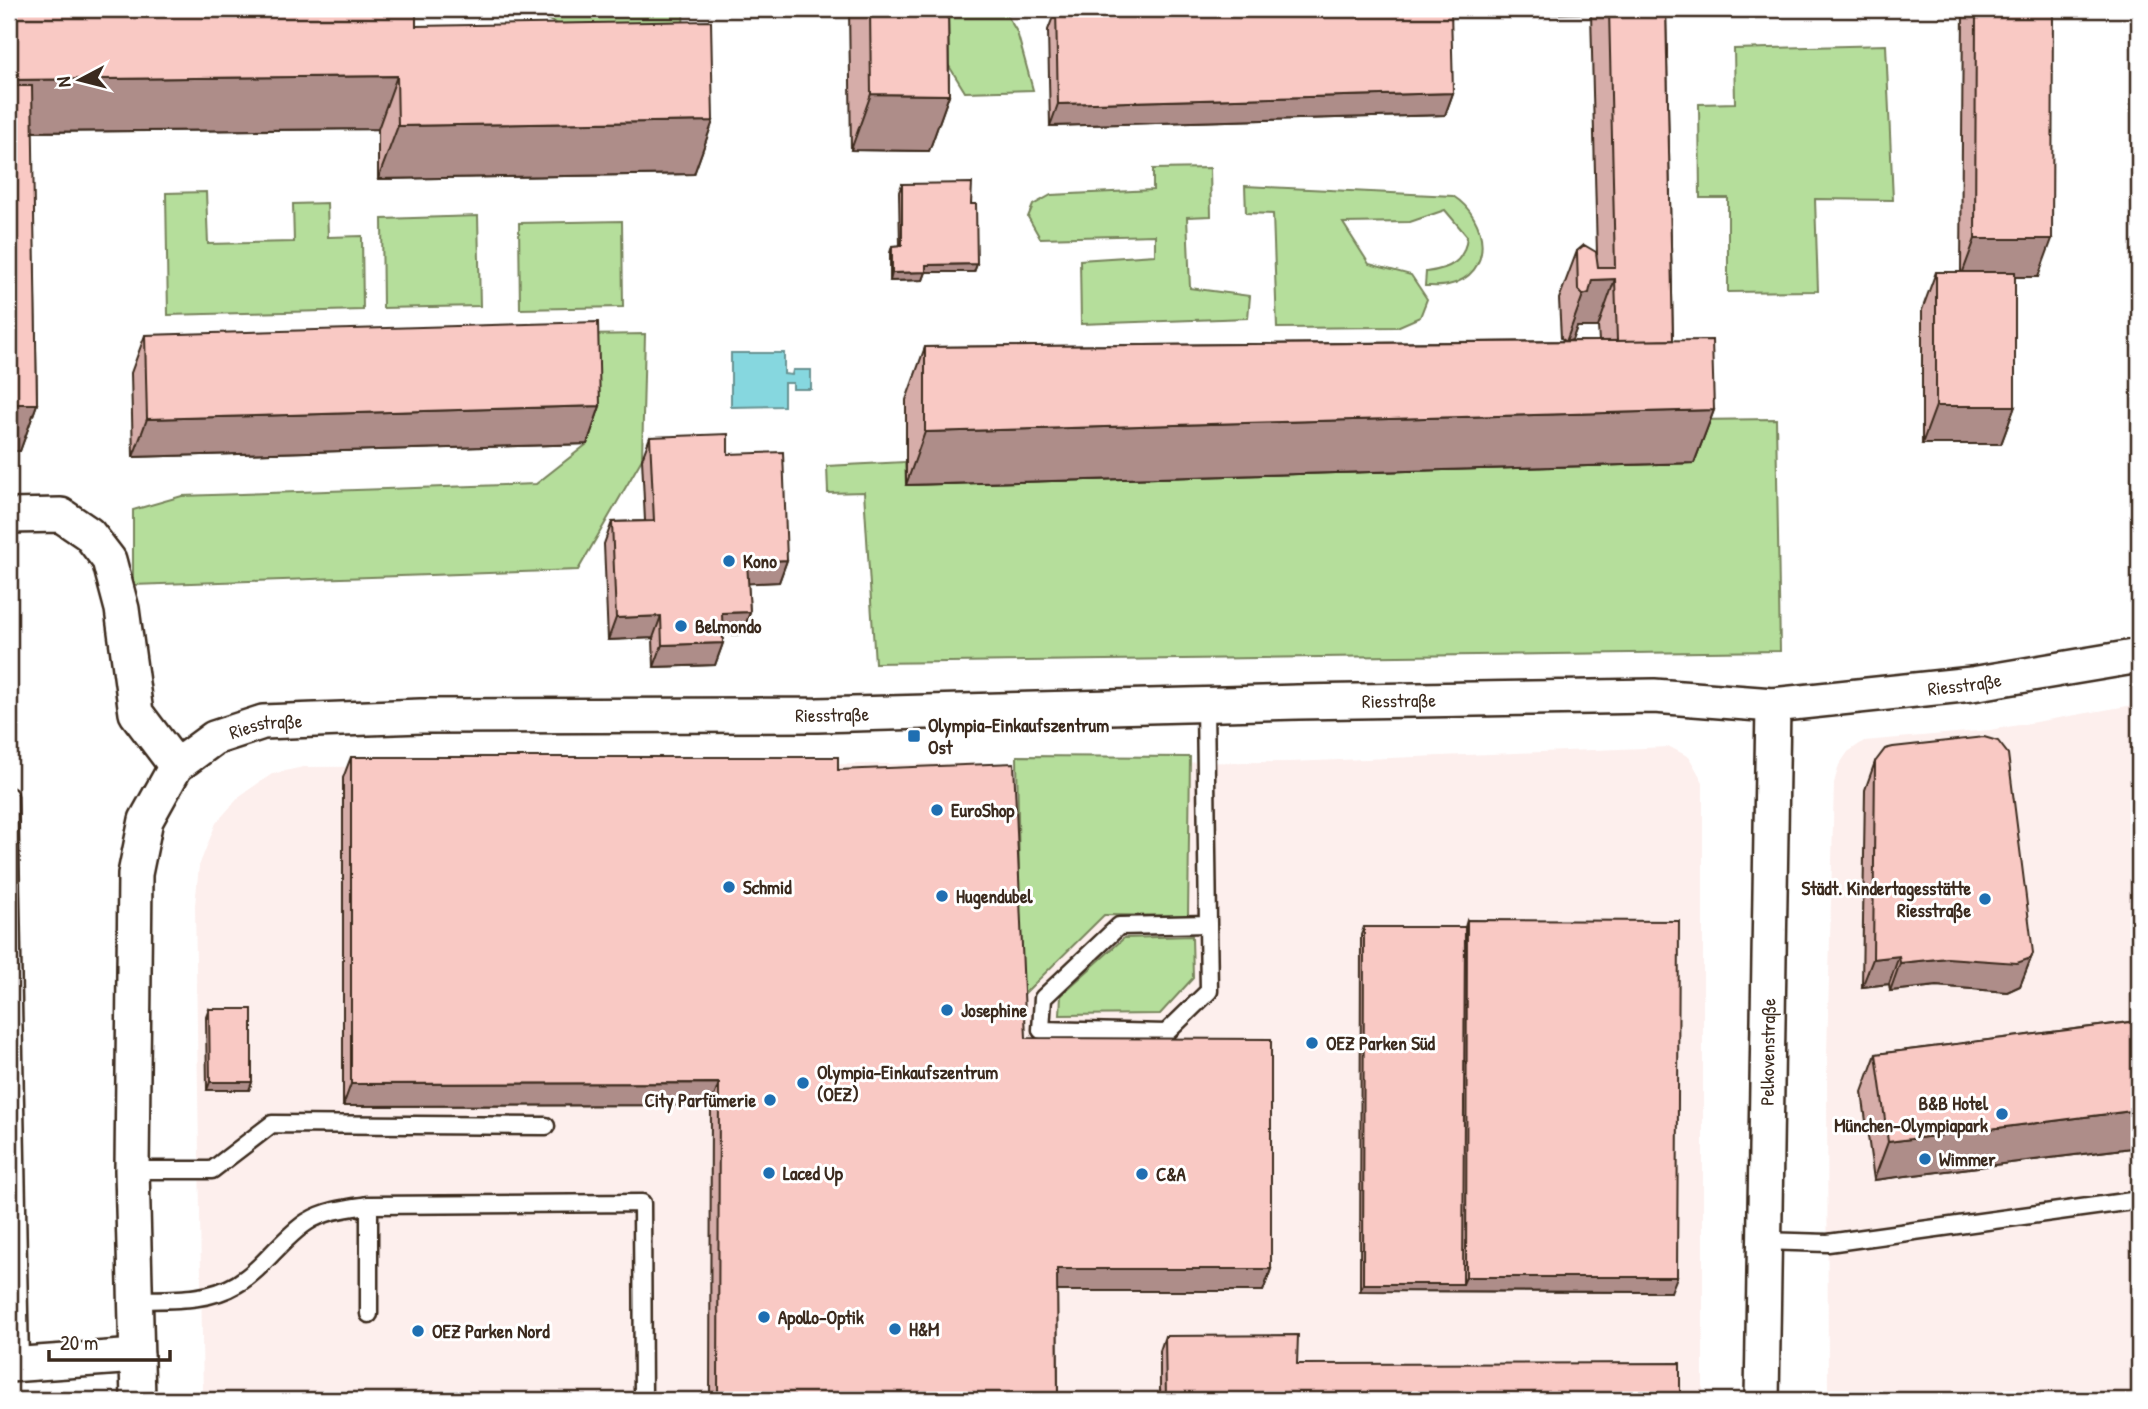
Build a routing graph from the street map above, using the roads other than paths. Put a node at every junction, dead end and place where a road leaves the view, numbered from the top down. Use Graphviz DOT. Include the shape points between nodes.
graph roads {
  1 [pos="9,516"];
  2 [pos="2139,656"];
  3 [pos="1205,704"];
  4 [pos="1773,705"];
  5 [pos="176,766"];
  6 [pos="9,796"];
  7 [pos="1208,925"];
  8 [pos="546,1126"];
  9 [pos="132,1170"];
  10 [pos="2139,1200"];
  11 [pos="369,1205"];
  12 [pos="1764,1241"];
  13 [pos="136,1300"];
  14 [pos="369,1314"];
  15 [pos="137,1356"];
  16 [pos="15,1364"];
  17 [pos="138,1400"];
  18 [pos="643,1400"];
  19 [pos="1762,1400"];
  1 -- 5 [label="street" via="61,515 89,534 109,560 122,609 136,713"];
  2 -- 4 [label="street, Riesstraße" via="1972,684"];
  3 -- 4 [label="street, Riesstraße" via="1654,696"];
  3 -- 5 [label="street, Riesstraße" via="828,715 421,716 263,722 214,738"];
  3 -- 7 [label="lane"];
  4 -- 12 [label="street, Pelkovenstraße"];
  5 -- 9 [label="street, Riesstraße" via="146,820 135,874"];
  6 -- 16 [label="lane"];
  7 -- 7 [label="lane" via="1119,926 1043,998 1041,1030 1166,1033 1209,991"];
  8 -- 9 [label="lane" via="272,1124 212,1170"];
  9 -- 13 [label="street, Riesstraße"];
  10 -- 12 [label="lane" via="1828,1243"];
  11 -- 13 [label="lane" via="331,1211 306,1223 237,1284 189,1299"];
  11 -- 14 [label="lane"];
  11 -- 18 [label="lane" via="642,1203"];
  12 -- 19 [label="street, Pelkovenstraße"];
  13 -- 15 [label="street, Riesstraße"];
  15 -- 16 [label="street"];
  15 -- 17 [label="street, Riesstraße"];
}
